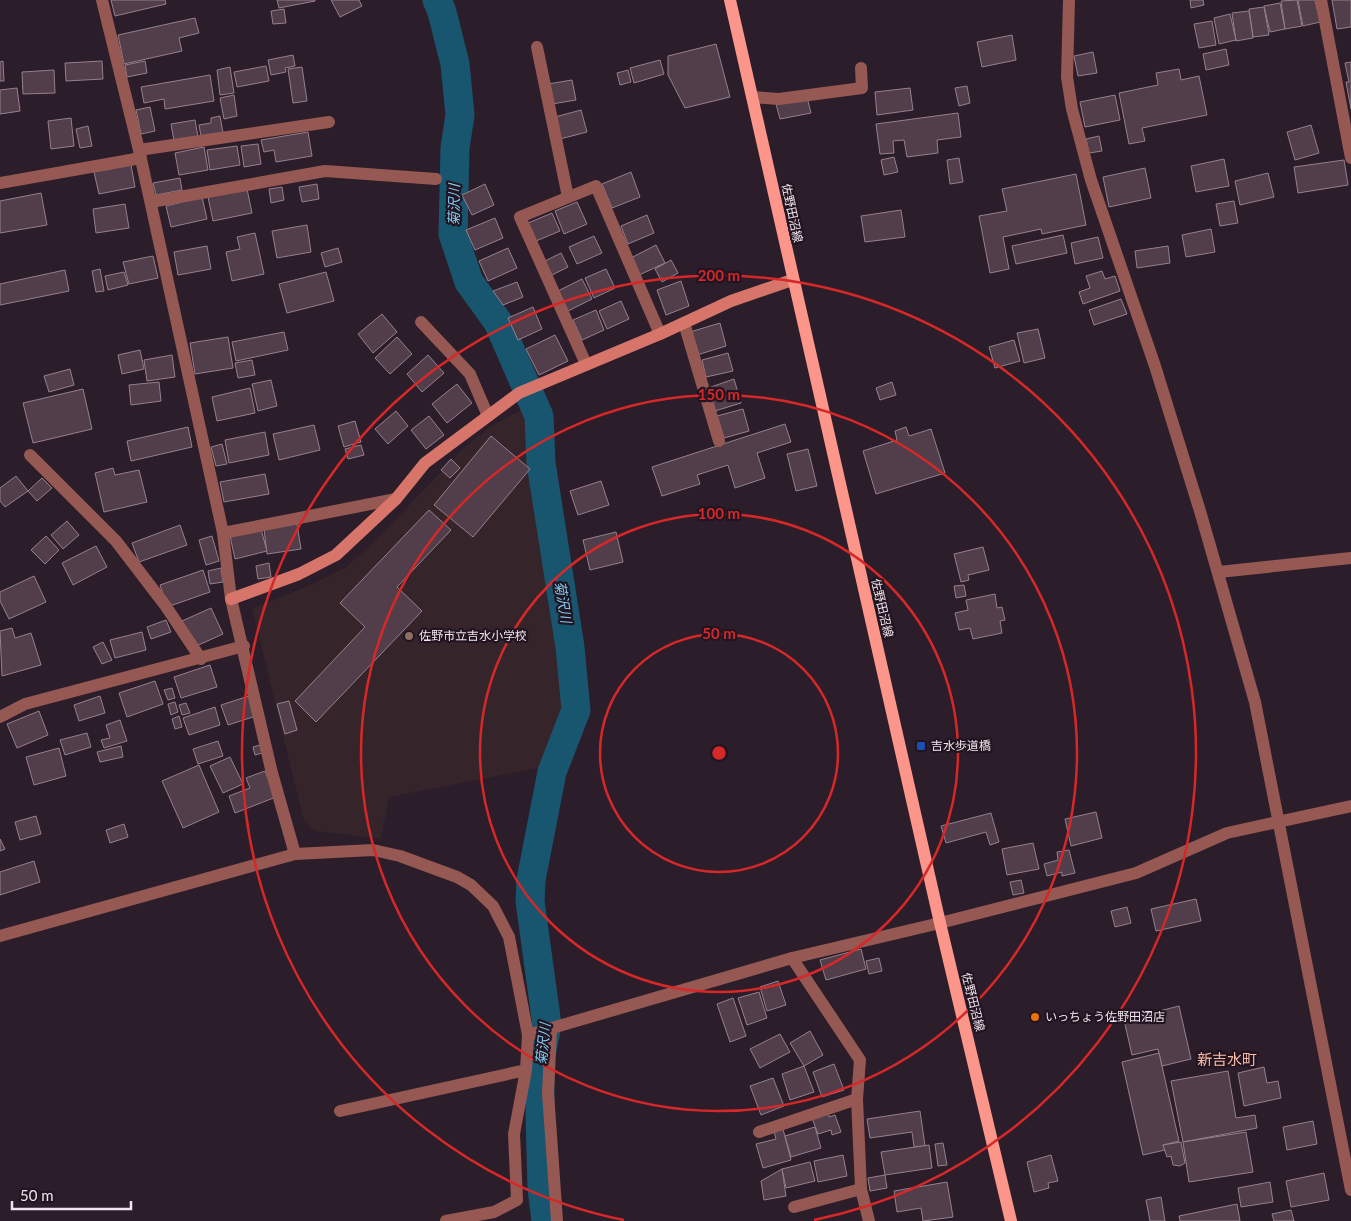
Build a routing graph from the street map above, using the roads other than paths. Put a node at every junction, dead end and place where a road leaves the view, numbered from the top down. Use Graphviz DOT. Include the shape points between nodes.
graph roads {
  1 [pos="102,0"];
  2 [pos="730,0"];
  3 [pos="1069,0"];
  4 [pos="1321,0"];
  5 [pos="537,47"];
  6 [pos="861,68"];
  7 [pos="752,96"];
  8 [pos="330,122"];
  9 [pos="140,154"];
  10 [pos="1351,158"];
  11 [pos="436,179"];
  12 [pos="0,183"];
  13 [pos="568,197"];
  14 [pos="151,202"];
  15 [pos="792,280"];
  16 [pos="421,322"];
  17 [pos="684,323"];
  18 [pos="660,334"];
  19 [pos="586,364"];
  20 [pos="488,416"];
  21 [pos="719,441"];
  22 [pos="30,455"];
  23 [pos="396,499"];
  24 [pos="223,533"];
  25 [pos="1351,558"];
  26 [pos="1219,572"];
  27 [pos="231,600"];
  28 [pos="244,646"];
  29 [pos="201,659"];
  30 [pos="0,717"];
  31 [pos="1351,806"];
  32 [pos="1278,821"];
  33 [pos="295,854"];
  34 [pos="940,923"];
  35 [pos="0,936"];
  36 [pos="792,958"];
  37 [pos="551,1028"];
  38 [pos="528,1035"];
  39 [pos="526,1070"];
  40 [pos="857,1099"];
  41 [pos="340,1111"];
  42 [pos="759,1132"];
  43 [pos="1348,1164"];
  44 [pos="861,1189"];
  45 [pos="1351,1190"];
  46 [pos="794,1207"];
  47 [pos="446,1221"];
  48 [pos="557,1221"];
  49 [pos="869,1221"];
  50 [pos="1010,1221"];
  1 -- 9 [label="street"];
  2 -- 7 [label="main road, 佐野田沼線"];
  3 -- 26 [label="street" via="1067,76 1072,109 1091,180"];
  4 -- 10 [label="street"];
  5 -- 13 [label="street"];
  6 -- 7 [label="street" via="862,88 779,99"];
  7 -- 15 [label="main road, 佐野田沼線"];
  8 -- 9 [label="street"];
  9 -- 12 [label="street"];
  9 -- 14 [label="street"];
  11 -- 14 [label="street" via="325,171"];
  13 -- 18 [label="street" via="596,186"];
  13 -- 19 [label="street" via="520,216"];
  14 -- 24 [label="street"];
  15 -- 17 [label="street" via="731,301"];
  15 -- 34 [label="main road, 佐野田沼線"];
  16 -- 20 [label="street" via="470,374"];
  17 -- 18 [label="street"];
  17 -- 21 [label="street"];
  18 -- 19 [label="street"];
  19 -- 20 [label="street" via="519,393"];
  20 -- 23 [label="street" via="425,463"];
  22 -- 29 [label="street" via="116,541"];
  23 -- 24 [label="street"];
  23 -- 27 [label="street" via="336,555 299,574"];
  24 -- 27 [label="street"];
  25 -- 26 [label="street"];
  26 -- 32 [label="street" via="1255,702"];
  27 -- 28 [label="street"];
  28 -- 29 [label="street"];
  28 -- 33 [label="street" via="272,773"];
  29 -- 30 [label="street" via="24,704"];
  31 -- 32 [label="street"];
  32 -- 34 [label="street" via="1227,833 1136,873"];
  32 -- 43 [label="street"];
  33 -- 35 [label="street"];
  33 -- 38 [label="street" via="373,850 400,856 471,885 493,906 508,937"];
  34 -- 36 [label="street"];
  34 -- 50 [label="main road, 佐野田沼線"];
  36 -- 37 [label="street"];
  36 -- 40 [label="street" via="860,1060"];
  37 -- 38 [label="street"];
  37 -- 48 [label="street" via="548,1093"];
  38 -- 39 [label="street"];
  39 -- 41 [label="street"];
  39 -- 47 [label="street" via="514,1134 517,1200 494,1212"];
  40 -- 42 [label="street"];
  40 -- 44 [label="street"];
  43 -- 45 [label="street"];
  44 -- 46 [label="street"];
  44 -- 49 [label="street"];
}
